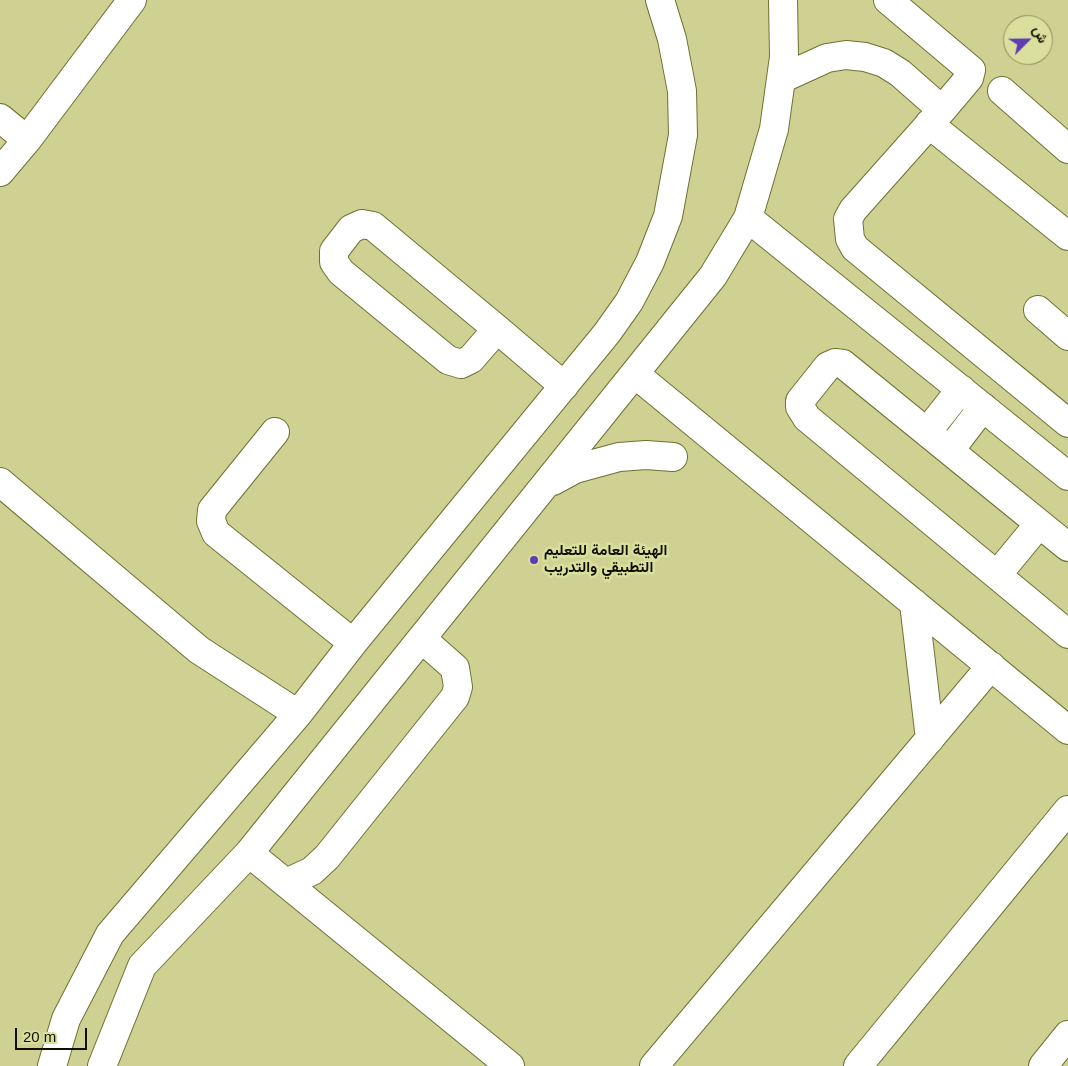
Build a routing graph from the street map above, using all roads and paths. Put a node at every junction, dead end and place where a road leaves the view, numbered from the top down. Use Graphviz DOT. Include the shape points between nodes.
graph roads {
  1 [pos="132,0"];
  2 [pos="660,0"];
  3 [pos="783,0"];
  4 [pos="888,0"];
  5 [pos="780,79"];
  6 [pos="1002,91"];
  7 [pos="936,117"];
  8 [pos="0,118"];
  9 [pos="26,140"];
  10 [pos="1068,149"];
  11 [pos="0,172"];
  12 [pos="748,218"];
  13 [pos="1068,236"];
  14 [pos="1038,310"];
  15 [pos="497,329"];
  16 [pos="1068,336"];
  17 [pos="635,374"];
  18 [pos="564,386"];
  19 [pos="961,389"];
  20 [pos="983,407"];
  21 [pos="1068,423"];
  22 [pos="275,432"];
  23 [pos="927,432"];
  24 [pos="950,450"];
  25 [pos="673,457"];
  26 [pos="1068,476"];
  27 [pos="0,482"];
  28 [pos="544,487"];
  29 [pos="1039,524"];
  30 [pos="1068,547"];
  31 [pos="997,575"];
  32 [pos="914,603"];
  33 [pos="1068,634"];
  34 [pos="422,638"];
  35 [pos="353,643"];
  36 [pos="991,666"];
  37 [pos="298,714"];
  38 [pos="360,715"];
  39 [pos="1068,730"];
  40 [pos="930,739"];
  41 [pos="1068,810"];
  42 [pos="286,834"];
  43 [pos="249,853"];
  44 [pos="286,883"];
  45 [pos="1068,1035"];
  46 [pos="52,1066"];
  47 [pos="102,1066"];
  48 [pos="510,1066"];
  49 [pos="654,1066"];
  50 [pos="858,1066"];
  51 [pos="1043,1066"];
  1 -- 9 [label="street"];
  2 -- 18 [label="street" via="682,91 683,135 668,216 650,262 629,302"];
  3 -- 5 [label="street" via="784,57"];
  4 -- 7 [label="street" via="971,70 969,78"];
  5 -- 7 [label="street" via="827,58 865,57 900,73"];
  5 -- 12 [label="street" via="774,129"];
  6 -- 10 [label="street"];
  7 -- 13 [label="street"];
  7 -- 21 [label="street" via="853,210 848,219 850,239 855,248"];
  8 -- 9 [label="street"];
  9 -- 11 [label="street"];
  12 -- 17 [label="street" via="713,276"];
  12 -- 19 [label="street"];
  14 -- 16 [label="street"];
  15 -- 15 [label="street" via="374,226 362,224 351,229 334,251 334,262 341,272 448,360 461,364 471,359"];
  15 -- 18 [label="street"];
  17 -- 28 [label="street"];
  17 -- 32 [label="street"];
  18 -- 35 [label="street"];
  19 -- 20 [label="street"];
  19 -- 23 [label="street"];
  20 -- 24 [label="street"];
  20 -- 26 [label="street"];
  22 -- 35 [label="street" via="212,510 211,521 216,533"];
  23 -- 24 [label="street"];
  23 -- 31 [label="street" via="843,364 828,366 800,401 800,407 808,418"];
  24 -- 29 [label="street"];
  25 -- 28 [label="street" via="619,457 575,469"];
  27 -- 37 [label="street" via="199,650"];
  28 -- 34 [label="street"];
  29 -- 30 [label="street"];
  29 -- 31 [label="street"];
  31 -- 33 [label="street"];
  32 -- 36 [label="street"];
  32 -- 40 [label="street"];
  34 -- 38 [label="street"];
  34 -- 44 [label="street" via="455,668 458,688 455,697 327,857 312,871"];
  35 -- 37 [label="street"];
  36 -- 39 [label="street"];
  36 -- 40 [label="street"];
  37 -- 46 [label="street" via="110,934 66,1020"];
  38 -- 42 [label="street" via="358,737 350,756"];
  38 -- 43 [label="street"];
  40 -- 49 [label="street"];
  41 -- 50 [label="street"];
  43 -- 44 [label="street"];
  43 -- 47 [label="street" via="142,966"];
  44 -- 48 [label="street"];
  45 -- 51 [label="street"];
}
